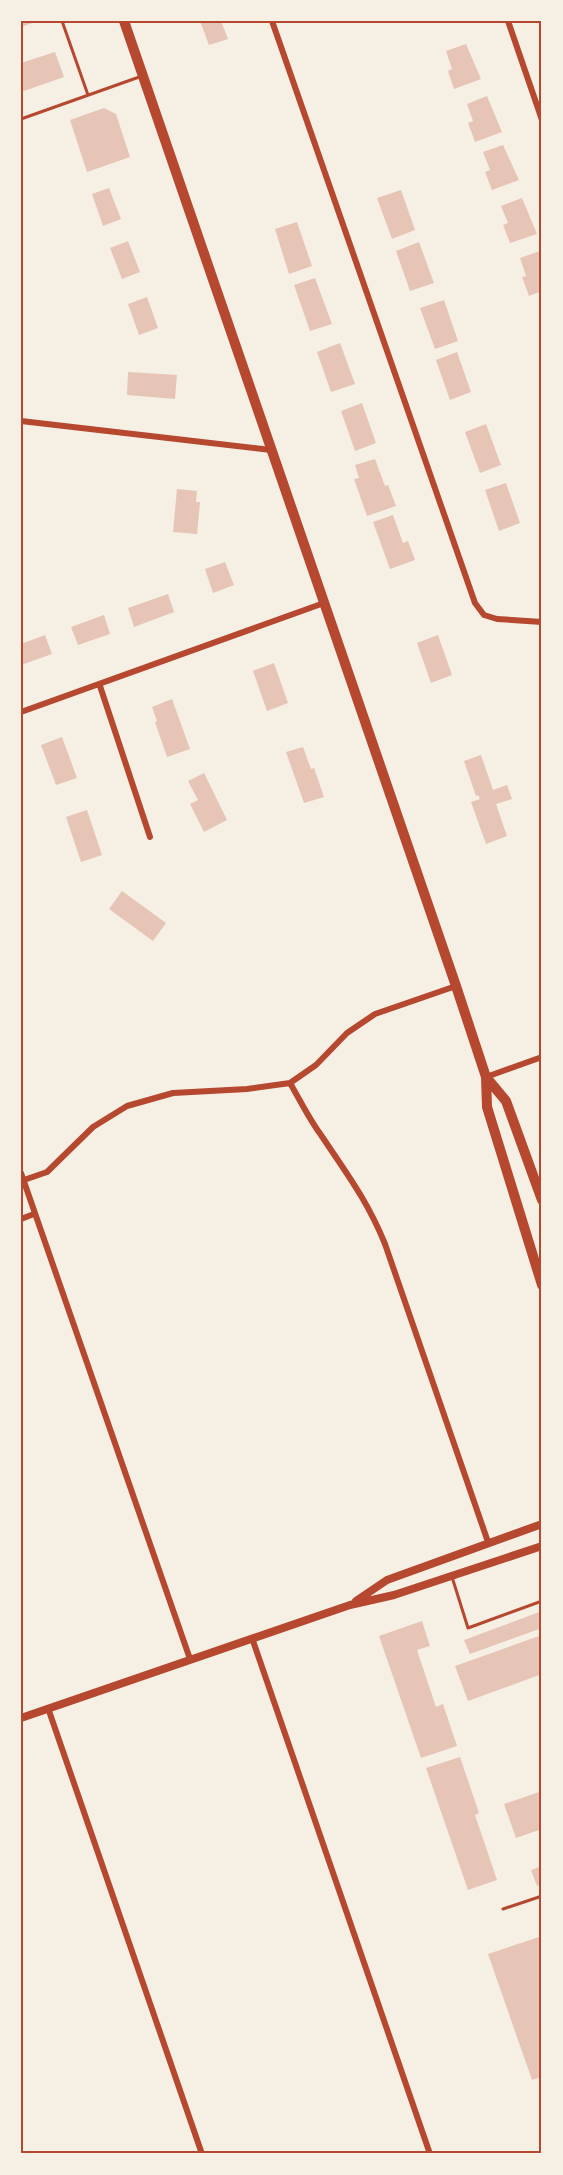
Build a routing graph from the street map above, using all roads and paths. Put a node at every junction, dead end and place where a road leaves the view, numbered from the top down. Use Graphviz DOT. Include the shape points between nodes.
graph roads {
  1 [pos="62,21"];
  2 [pos="124,21"];
  3 [pos="272,21"];
  4 [pos="508,21"];
  5 [pos="143,76"];
  6 [pos="88,95"];
  7 [pos="21,119"];
  8 [pos="542,120"];
  9 [pos="21,421"];
  10 [pos="271,450"];
  11 [pos="324,603"];
  12 [pos="542,622"];
  13 [pos="100,686"];
  14 [pos="21,712"];
  15 [pos="150,837"];
  16 [pos="456,986"];
  17 [pos="542,1057"];
  18 [pos="486,1077"];
  19 [pos="290,1083"];
  20 [pos="21,1173"];
  21 [pos="24,1180"];
  22 [pos="542,1200"];
  23 [pos="34,1214"];
  24 [pos="21,1219"];
  25 [pos="542,1285"];
  26 [pos="542,1524"];
  27 [pos="489,1542"];
  28 [pos="542,1545"];
  29 [pos="451,1576"];
  30 [pos="542,1601"];
  31 [pos="351,1605"];
  32 [pos="252,1638"];
  33 [pos="190,1659"];
  34 [pos="48,1708"];
  35 [pos="21,1718"];
  36 [pos="542,1896"];
  37 [pos="503,1909"];
  38 [pos="202,2154"];
  39 [pos="430,2154"];
  1 -- 6 [label="lane"];
  2 -- 5 [label="main road"];
  3 -- 12 [label="street" via="475,603 484,615 497,619"];
  4 -- 8 [label="street"];
  5 -- 6 [label="lane"];
  5 -- 10 [label="main road"];
  6 -- 7 [label="lane"];
  9 -- 10 [label="street"];
  10 -- 11 [label="main road"];
  11 -- 13 [label="street"];
  11 -- 16 [label="main road"];
  13 -- 14 [label="street"];
  13 -- 15 [label="street"];
  16 -- 18 [label="main road"];
  16 -- 19 [label="street" via="375,1014"];
  17 -- 18 [label="street"];
  18 -- 22 [label="main road" via="506,1101"];
  18 -- 25 [label="main road" via="487,1107"];
  19 -- 21 [label="street" via="173,1093 143,1100 93,1127 47,1173"];
  19 -- 27 [label="street" via="372,1213"];
  20 -- 21 [label="street"];
  21 -- 23 [label="street"];
  23 -- 24 [label="street"];
  23 -- 33 [label="street"];
  26 -- 27 [label="street"];
  27 -- 31 [label="street" via="387,1580"];
  28 -- 29 [label="street"];
  29 -- 30 [label="lane" via="468,1628"];
  29 -- 31 [label="street"];
  31 -- 32 [label="street"];
  32 -- 33 [label="street"];
  32 -- 39 [label="street"];
  33 -- 34 [label="street"];
  34 -- 35 [label="street"];
  34 -- 38 [label="street"];
  36 -- 37 [label="lane"];
}
